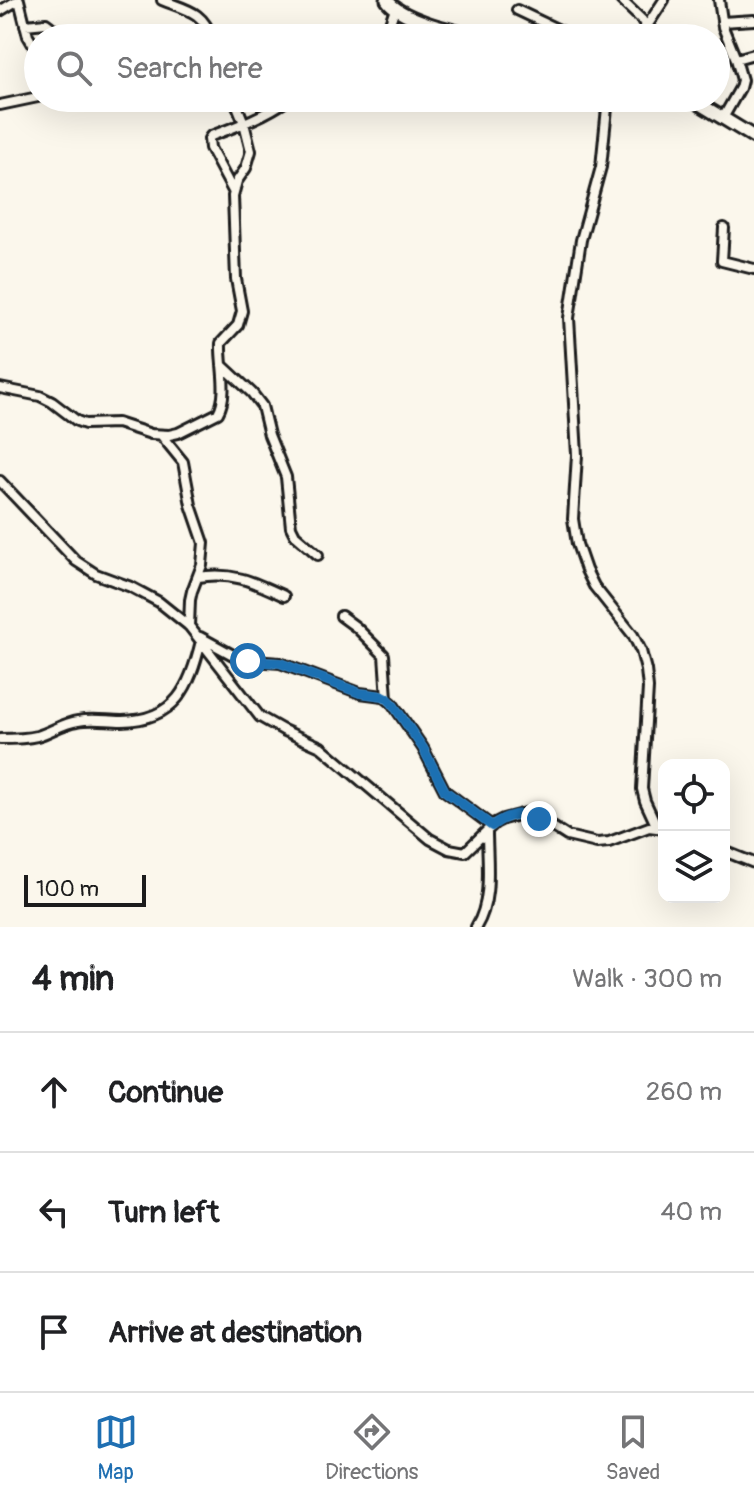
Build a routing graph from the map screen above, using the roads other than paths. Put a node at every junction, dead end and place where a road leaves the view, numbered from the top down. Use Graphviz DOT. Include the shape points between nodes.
graph roads {
  1 [pos="19,0"];
  2 [pos="162,0"];
  3 [pos="621,0"];
  4 [pos="664,0"];
  5 [pos="719,0"];
  6 [pos="391,4"];
  7 [pos="517,10"];
  8 [pos="0,11"];
  9 [pos="754,20"];
  10 [pos="722,22"];
  11 [pos="25,24"];
  12 [pos="205,24"];
  13 [pos="387,24"];
  14 [pos="432,24"];
  15 [pos="546,24"];
  16 [pos="645,24"];
  17 [pos="648,24"];
  18 [pos="730,45"];
  19 [pos="754,54"];
  20 [pos="736,59"];
  21 [pos="24,100"];
  22 [pos="0,105"];
  23 [pos="730,106"];
  24 [pos="240,112"];
  25 [pos="267,112"];
  26 [pos="607,112"];
  27 [pos="713,112"];
  28 [pos="726,112"];
  29 [pos="723,118"];
  30 [pos="244,123"];
  31 [pos="754,137"];
  32 [pos="234,192"];
  33 [pos="724,228"];
  34 [pos="754,269"];
  35 [pos="221,365"];
  36 [pos="0,388"];
  37 [pos="161,435"];
  38 [pos="0,481"];
  39 [pos="318,555"];
  40 [pos="198,577"];
  41 [pos="284,596"];
  42 [pos="341,616"];
  43 [pos="189,626"];
  44 [pos="198,638"];
  45 [pos="387,698"];
  46 [pos="0,739"];
  47 [pos="658,824"];
  48 [pos="658,828"];
  49 [pos="489,829"];
  50 [pos="730,853"];
  51 [pos="754,863"];
  52 [pos="476,927"];
  1 -- 8 [label="street"];
  1 -- 11 [label="street"];
  2 -- 12 [label="street" via="196,14"];
  3 -- 16 [label="street"];
  4 -- 17 [label="street"];
  5 -- 10 [label="street"];
  6 -- 13 [label="street"];
  6 -- 14 [label="street"];
  7 -- 15 [label="street"];
  9 -- 10 [label="street"];
  18 -- 20 [label="street"];
  19 -- 20 [label="street"];
  20 -- 23 [label="street" via="742,80"];
  21 -- 22 [label="street"];
  24 -- 30 [label="street"];
  25 -- 30 [label="street"];
  26 -- 47 [label="street" via="601,167 581,240 569,318 577,455 573,519 594,586 641,651 648,688 642,789"];
  27 -- 29 [label="street"];
  28 -- 29 [label="street"];
  29 -- 31 [label="street"];
  30 -- 32 [label="street" via="250,158"];
  30 -- 32 [label="street" via="209,139"];
  32 -- 35 [label="street" via="242,311 238,325 221,343"];
  33 -- 34 [label="street" via="722,261"];
  35 -- 37 [label="street" via="218,413 178,433"];
  35 -- 39 [label="street" via="262,406 286,477 291,527"];
  36 -- 37 [label="street" via="40,396 85,424 117,423"];
  37 -- 40 [label="street" via="185,470 204,543"];
  38 -- 43 [label="street" via="76,561 159,602"];
  40 -- 41 [label="street" via="233,576"];
  40 -- 43 [label="street"];
  42 -- 45 [label="street" via="384,655"];
  43 -- 44 [label="street"];
  44 -- 45 [label="street" via="242,660 280,663"];
  44 -- 46 [label="street" via="186,687 158,713 124,721 81,720 35,737"];
  44 -- 49 [label="street" via="260,717 321,747 430,839 465,852"];
  45 -- 49 [label="street" via="423,748 445,791"];
  48 -- 49 [label="street" via="597,843 567,836 534,815 521,814"];
  49 -- 52 [label="street" via="486,899"];
  50 -- 51 [label="street"];
}
